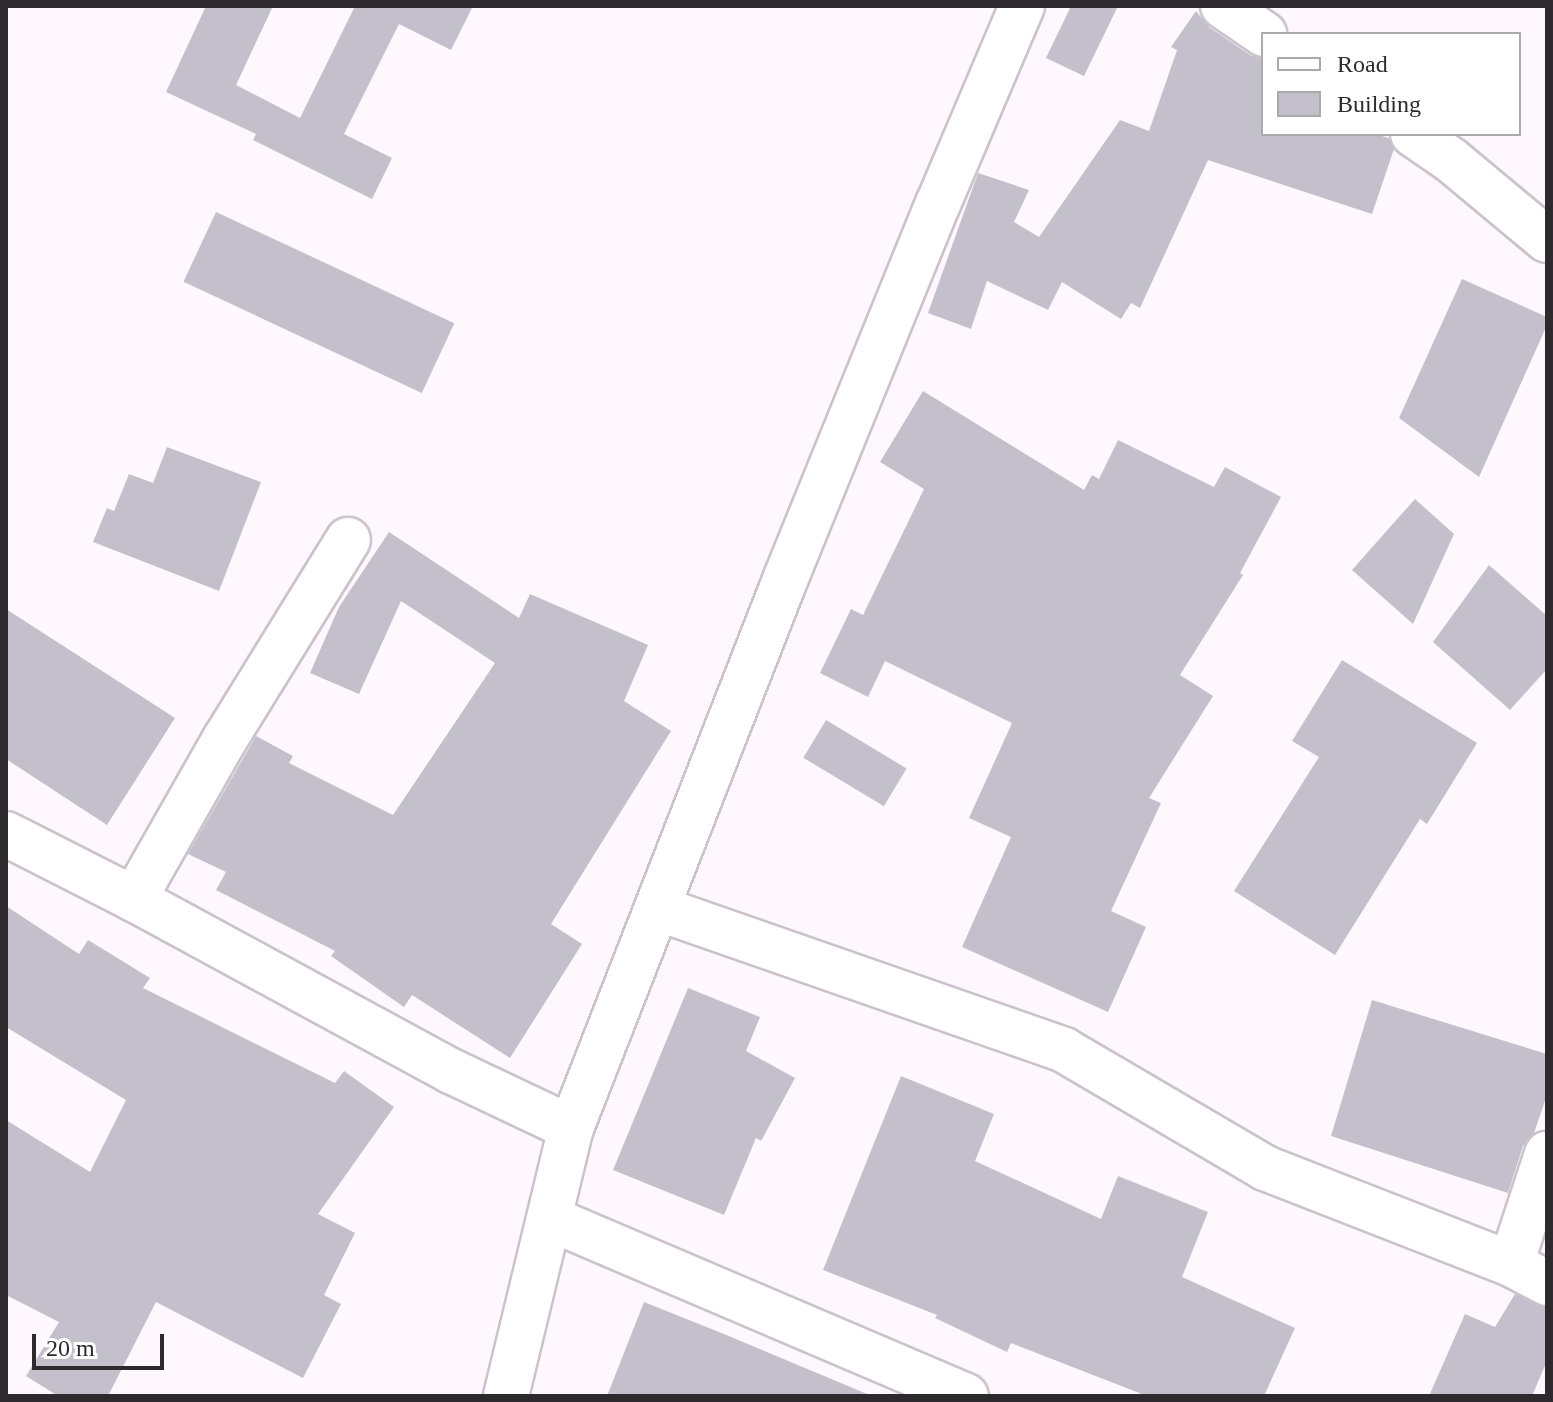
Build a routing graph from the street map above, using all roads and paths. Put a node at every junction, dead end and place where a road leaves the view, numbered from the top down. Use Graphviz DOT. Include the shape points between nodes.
graph roads {
  1 [pos="1022,6"];
  2 [pos="1223,6"];
  3 [pos="1261,32"];
  4 [pos="1416,136"];
  5 [pos="1547,240"];
  6 [pos="348,540"];
  7 [pos="6,834"];
  8 [pos="134,899"];
  9 [pos="657,908"];
  10 [pos="571,1128"];
  11 [pos="1547,1154"];
  12 [pos="551,1219"];
  13 [pos="1529,1274"];
  14 [pos="941,1392"];
  15 [pos="506,1396"];
  1 -- 9 [label="street" via="908,276"];
  2 -- 3 [label="street"];
  4 -- 5 [label="street"];
  6 -- 8 [label="street"];
  7 -- 8 [label="street"];
  8 -- 10 [label="street" via="451,1071"];
  9 -- 10 [label="street"];
  9 -- 13 [label="street" via="1064,1050 1265,1168"];
  10 -- 12 [label="street"];
  11 -- 13 [label="street"];
  12 -- 14 [label="street"];
  12 -- 15 [label="street"];
}
